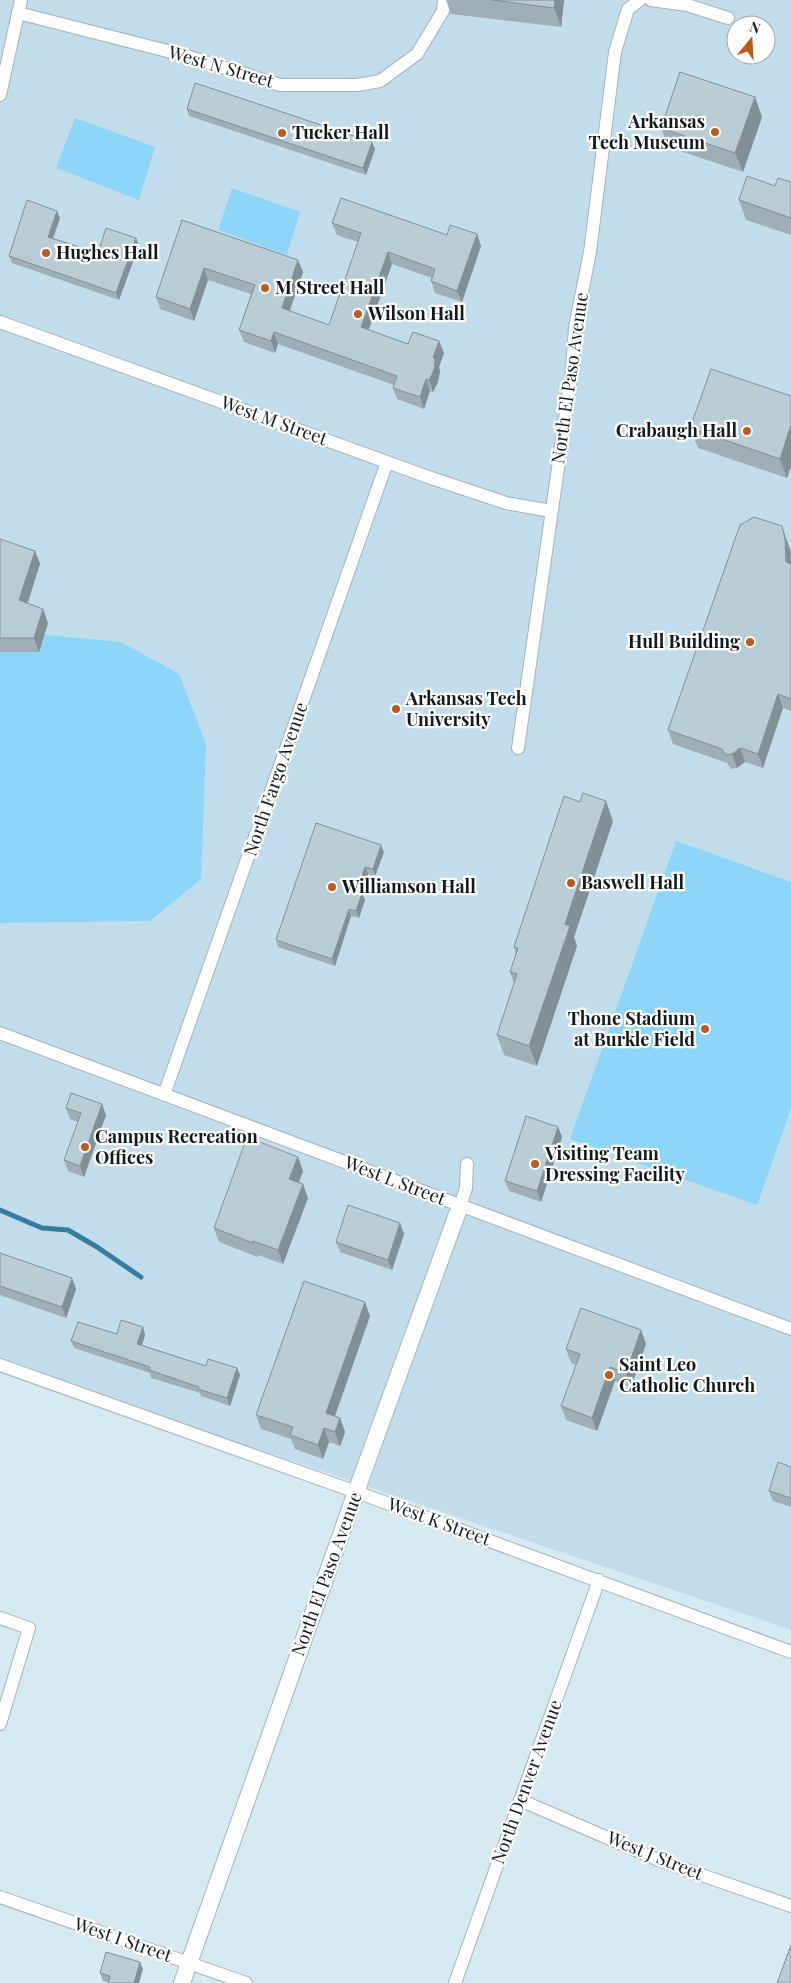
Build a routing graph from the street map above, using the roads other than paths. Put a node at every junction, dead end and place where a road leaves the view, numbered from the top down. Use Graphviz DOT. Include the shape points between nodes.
graph roads {
  1 [pos="21,0"];
  2 [pos="444,0"];
  3 [pos="640,0"];
  4 [pos="651,0"];
  5 [pos="18,13"];
  6 [pos="726,17"];
  7 [pos="0,95"];
  8 [pos="0,322"];
  9 [pos="387,462"];
  10 [pos="551,511"];
  11 [pos="518,748"];
  12 [pos="0,1033"];
  13 [pos="164,1095"];
  14 [pos="467,1164"];
  15 [pos="460,1206"];
  16 [pos="791,1329"];
  17 [pos="0,1365"];
  18 [pos="356,1492"];
  19 [pos="599,1580"];
  20 [pos="0,1618"];
  21 [pos="791,1652"];
  22 [pos="0,1724"];
  23 [pos="520,1800"];
  24 [pos="0,1897"];
  25 [pos="791,1906"];
  26 [pos="189,1963"];
  27 [pos="182,1983"];
  28 [pos="246,1983"];
  29 [pos="455,1983"];
  1 -- 5 [label="street"];
  2 -- 5 [label="street, West N Street" via="443,11 417,54 380,81 358,85 280,85 183,55"];
  3 -- 10 [label="street, North El Paso Avenue" via="628,10 616,52"];
  4 -- 6 [label="street" via="687,5"];
  5 -- 7 [label="street"];
  8 -- 9 [label="street, West M Street"];
  9 -- 10 [label="street, West M Street" via="506,503"];
  9 -- 13 [label="street, North Fargo Avenue"];
  10 -- 11 [label="street, North El Paso Avenue"];
  12 -- 13 [label="street, West L Street"];
  13 -- 15 [label="street, West L Street"];
  14 -- 15 [label="street, North El Paso Avenue" via="466,1188"];
  15 -- 16 [label="street, West L Street"];
  15 -- 18 [label="street, North El Paso Avenue"];
  17 -- 18 [label="street, West K Street"];
  18 -- 19 [label="street, West K Street"];
  18 -- 26 [label="street, North El Paso Avenue"];
  19 -- 21 [label="street, West K Street"];
  19 -- 23 [label="street, North Denver Avenue"];
  20 -- 22 [label="street" via="29,1628"];
  23 -- 25 [label="street, West J Street" via="661,1861"];
  23 -- 29 [label="street, North Denver Avenue"];
  24 -- 26 [label="street, West I Street"];
  26 -- 27 [label="street, North El Paso Avenue"];
  26 -- 28 [label="street, West I Street"];
}
